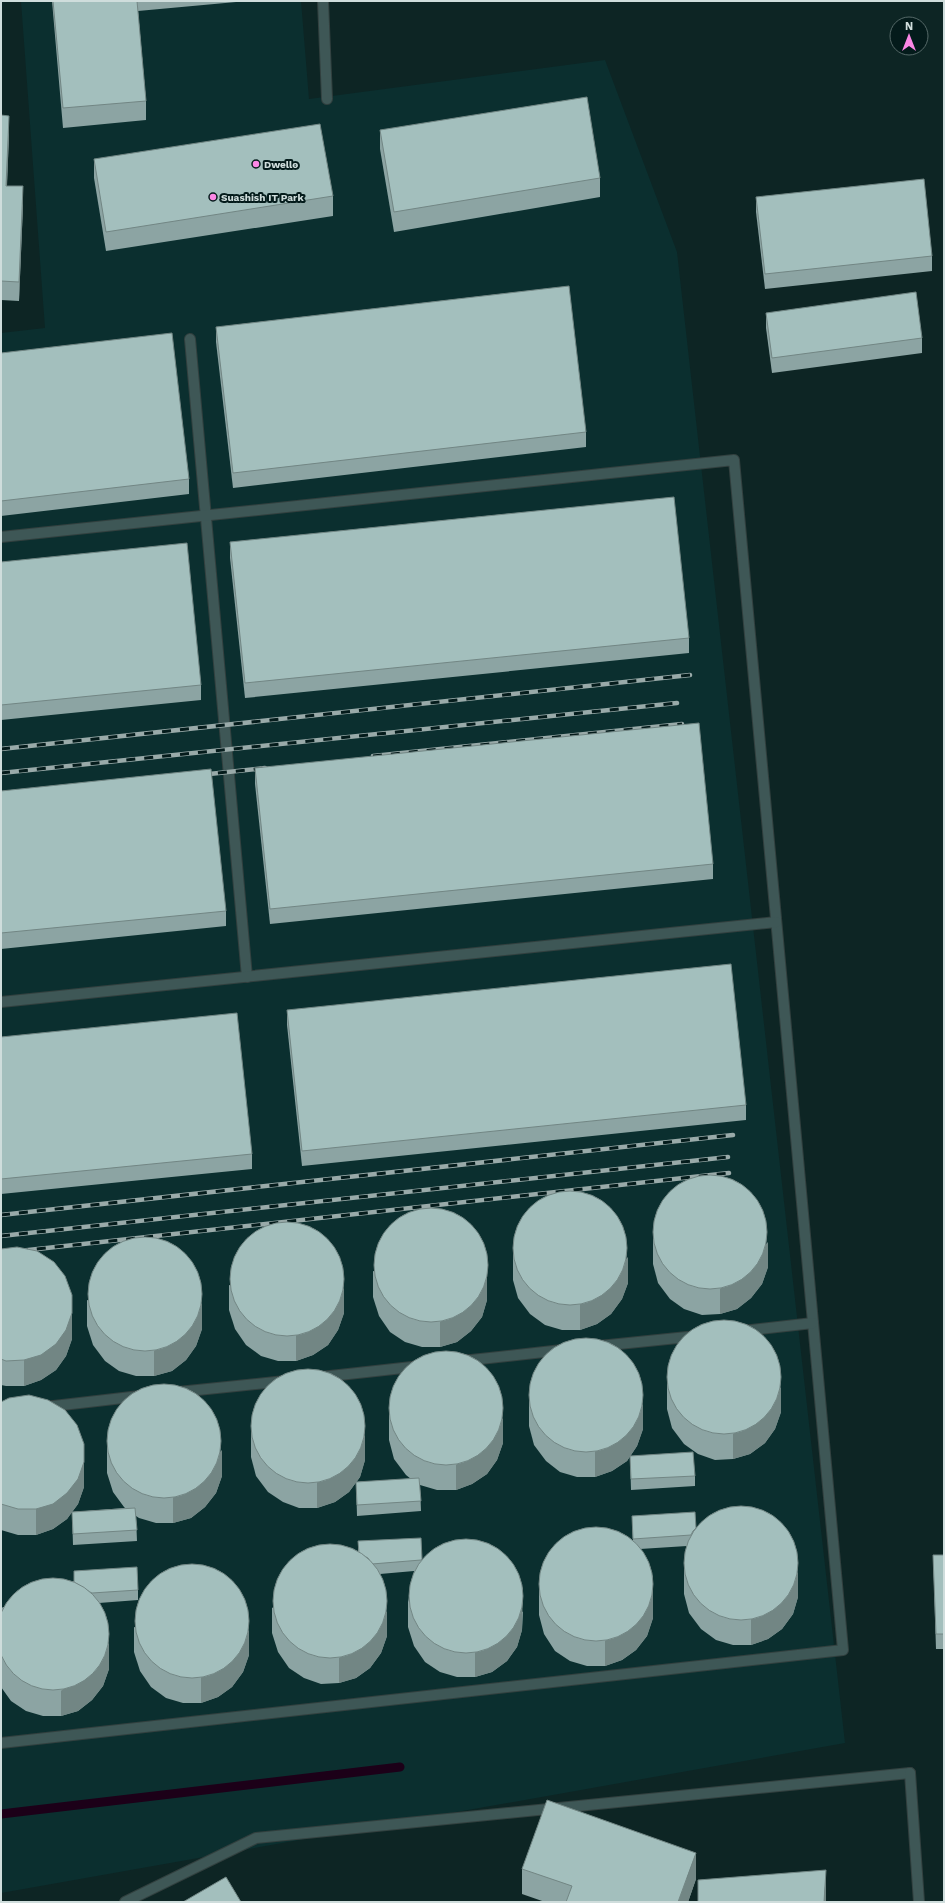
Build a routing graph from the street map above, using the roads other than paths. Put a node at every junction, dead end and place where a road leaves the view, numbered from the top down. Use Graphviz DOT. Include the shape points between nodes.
graph roads {
  1 [pos="323,1"];
  2 [pos="327,99"];
  3 [pos="190,339"];
  4 [pos="206,516"];
  5 [pos="1,537"];
  6 [pos="776,922"];
  7 [pos="247,976"];
  8 [pos="1,1002"];
  9 [pos="813,1323"];
  10 [pos="734,1332"];
  11 [pos="711,1334"];
  12 [pos="592,1347"];
  13 [pos="569,1350"];
  14 [pos="450,1363"];
  15 [pos="435,1364"];
  16 [pos="308,1378"];
  17 [pos="293,1380"];
  18 [pos="167,1394"];
  19 [pos="151,1395"];
  20 [pos="32,1408"];
  21 [pos="1,1743"];
  22 [pos="125,1902"];
  23 [pos="919,1902"];
  1 -- 2 [label="street"];
  3 -- 4 [label="street"];
  4 -- 5 [label="street"];
  4 -- 6 [label="street" via="734,460"];
  4 -- 7 [label="street"];
  6 -- 7 [label="street"];
  6 -- 9 [label="street"];
  7 -- 8 [label="street"];
  9 -- 10 [label="street"];
  9 -- 21 [label="street" via="843,1650"];
  11 -- 12 [label="street"];
  13 -- 14 [label="street"];
  15 -- 16 [label="street"];
  17 -- 18 [label="street"];
  19 -- 20 [label="street"];
  22 -- 23 [label="street" via="256,1838 910,1773"];
}
